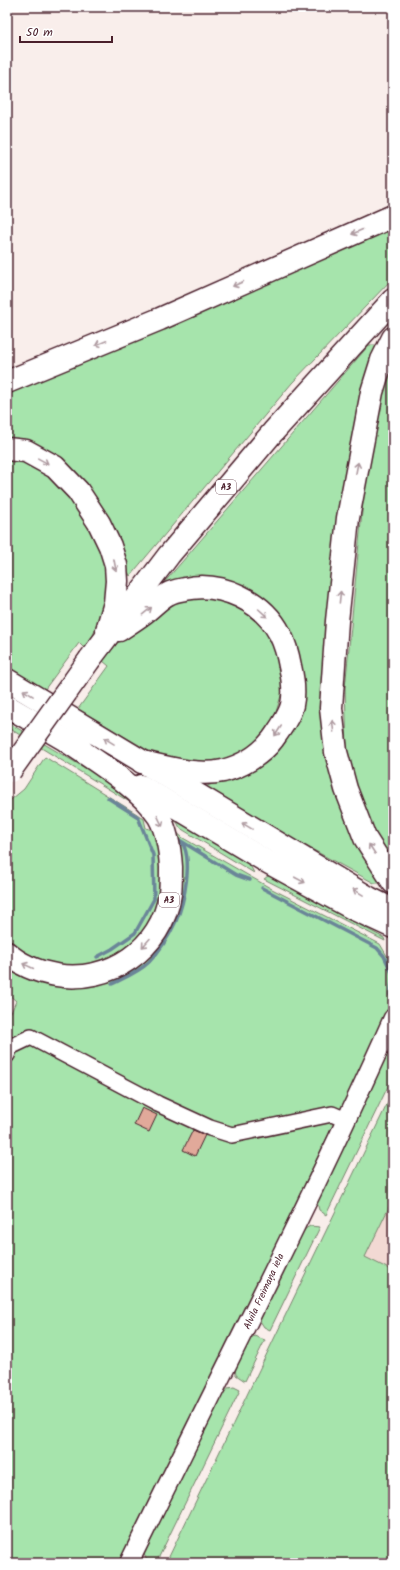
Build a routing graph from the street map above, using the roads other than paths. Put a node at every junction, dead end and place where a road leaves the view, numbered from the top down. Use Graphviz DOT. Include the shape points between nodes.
graph roads {
  1 [pos="393,216"];
  2 [pos="393,300"];
  3 [pos="393,338"];
  4 [pos="7,382"];
  5 [pos="7,450"];
  6 [pos="104,641"];
  7 [pos="7,680"];
  8 [pos="7,706"];
  9 [pos="68,742"];
  10 [pos="142,762"];
  11 [pos="8,773"];
  12 [pos="393,882"];
  13 [pos="354,909"];
  14 [pos="393,910"];
  15 [pos="393,927"];
  16 [pos="393,938"];
  17 [pos="7,953"];
  18 [pos="393,1018"];
  19 [pos="7,1055"];
  20 [pos="346,1120"];
  21 [pos="130,1562"];
  1 -- 4 [label="main road, one-way" via="160,319"];
  2 -- 6 [label="main road, A3" via="273,432 169,555"];
  12 -- 3 [label="main road, one-way" via="365,838 346,789 336,752 331,708 348,518 372,392 382,360"];
  5 -- 6 [label="main road, one-way" via="26,451 55,467 78,491 99,523 116,565 117,581 115,603"];
  6 -- 10 [label="main road, one-way" via="167,594 205,586 230,591 266,615 280,633 289,658 294,683 292,705 277,734 256,756 233,768 202,773"];
  6 -- 11 [label="main road, A3, bridge"];
  10 -- 7 [label="main road, one-way"];
  8 -- 9 [label="main road, A3"];
  9 -- 13 [label="main road, A3, one-way" via="266,861"];
  9 -- 17 [label="main road, A3, one-way" via="135,790 160,819 170,858 170,896 166,910 159,927 138,952 126,962 94,975 76,977 51,974 20,962"];
  14 -- 10 [label="main road, one-way"];
  13 -- 15 [label="main road"];
  13 -- 16 [label="street"];
  18 -- 20 [label="street, Alvila Freimaņa iela"];
  19 -- 20 [label="street" via="10,1047 31,1037 158,1104 210,1128 232,1135 332,1114"];
  20 -- 21 [label="street, Alvila Freimaņa iela"];
}
